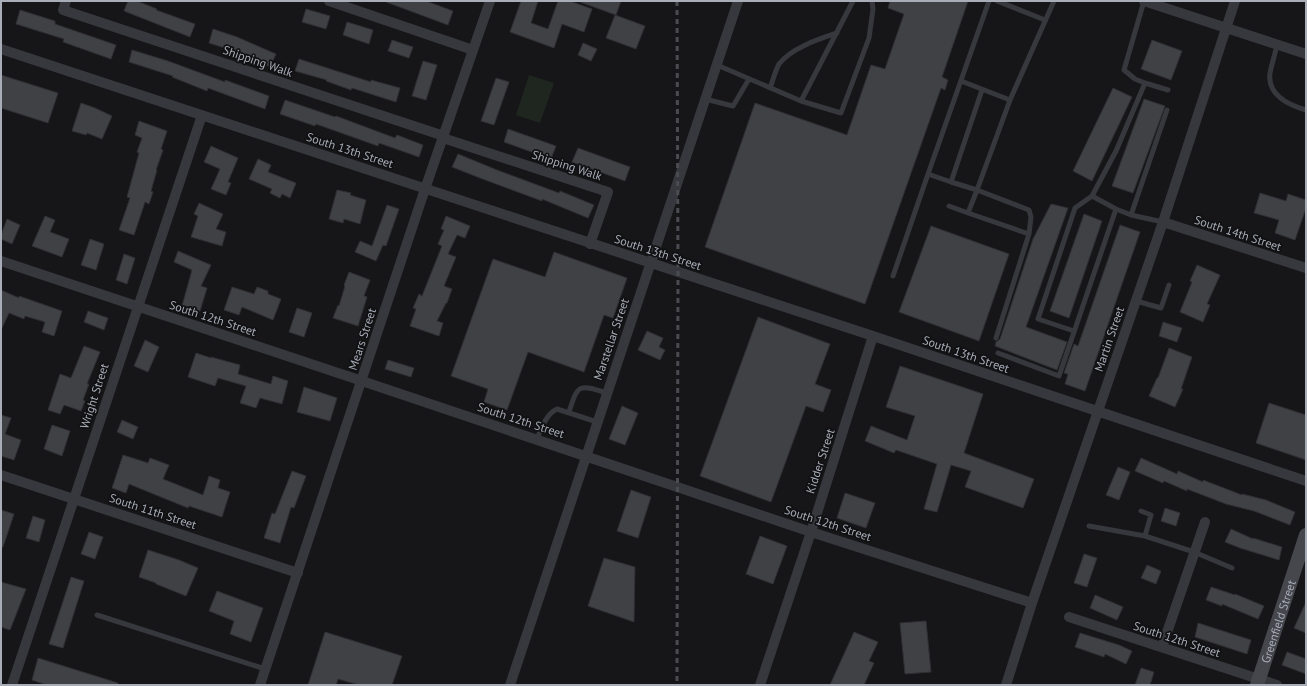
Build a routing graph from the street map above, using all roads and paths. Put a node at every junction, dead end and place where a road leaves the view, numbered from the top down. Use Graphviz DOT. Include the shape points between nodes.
graph roads {
  1 [pos="329,1"];
  2 [pos="490,1"];
  3 [pos="738,1"];
  4 [pos="853,1"];
  5 [pos="872,1"];
  6 [pos="989,1"];
  7 [pos="997,1"];
  8 [pos="1054,1"];
  9 [pos="1144,1"];
  10 [pos="1235,1"];
  11 [pos="65,5"];
  12 [pos="1045,20"];
  13 [pos="1226,29"];
  14 [pos="837,32"];
  15 [pos="1277,45"];
  16 [pos="1,49"];
  17 [pos="473,50"];
  18 [pos="1306,54"];
  19 [pos="717,65"];
  20 [pos="749,79"];
  21 [pos="961,81"];
  22 [pos="1145,82"];
  23 [pos="770,88"];
  24 [pos="982,90"];
  25 [pos="1168,90"];
  26 [pos="705,99"];
  27 [pos="1010,100"];
  28 [pos="801,101"];
  29 [pos="1167,110"];
  30 [pos="1306,110"];
  31 [pos="202,115"];
  32 [pos="444,137"];
  33 [pos="928,174"];
  34 [pos="951,182"];
  35 [pos="426,189"];
  36 [pos="977,190"];
  37 [pos="1092,196"];
  38 [pos="949,206"];
  39 [pos="1116,209"];
  40 [pos="968,213"];
  41 [pos="1131,215"];
  42 [pos="1163,222"];
  43 [pos="1029,234"];
  44 [pos="590,244"];
  45 [pos="1,261"];
  46 [pos="650,263"];
  47 [pos="1306,268"];
  48 [pos="893,276"];
  49 [pos="1169,284"];
  50 [pos="1136,301"];
  51 [pos="137,307"];
  52 [pos="1074,331"];
  53 [pos="873,336"];
  54 [pos="996,338"];
  55 [pos="998,353"];
  56 [pos="362,381"];
  57 [pos="606,393"];
  58 [pos="569,412"];
  59 [pos="1098,412"];
  60 [pos="598,422"];
  61 [pos="536,439"];
  62 [pos="586,456"];
  63 [pos="1,475"];
  64 [pos="1306,481"];
  65 [pos="75,499"];
  66 [pos="1142,511"];
  67 [pos="1205,522"];
  68 [pos="1089,526"];
  69 [pos="811,532"];
  70 [pos="1306,535"];
  71 [pos="1145,536"];
  72 [pos="1194,552"];
  73 [pos="1232,568"];
  74 [pos="298,573"];
  75 [pos="1032,603"];
  76 [pos="97,615"];
  77 [pos="1070,617"];
  78 [pos="1162,647"];
  79 [pos="265,669"];
  80 [pos="1258,682"];
  81 [pos="12,685"];
  82 [pos="260,685"];
  83 [pos="510,685"];
  84 [pos="760,685"];
  85 [pos="1006,685"];
  86 [pos="1277,685"];
  1 -- 17 [label="street"];
  2 -- 17 [label="street, Mears Street"];
  3 -- 19 [label="street, Marstellar Street"];
  4 -- 14 [label="lane"];
  5 -- 28 [label="lane" via="874,9 870,38 841,113"];
  6 -- 21 [label="lane"];
  7 -- 12 [label="lane"];
  8 -- 12 [label="lane"];
  9 -- 13 [label="street"];
  9 -- 22 [label="lane" via="1124,70 1135,79"];
  10 -- 13 [label="street, Martin Street"];
  11 -- 32 [label="street, Shipping Walk"];
  12 -- 27 [label="lane"];
  13 -- 15 [label="street"];
  13 -- 42 [label="street, Martin Street"];
  14 -- 23 [label="lane" via="816,40 788,56 779,64"];
  14 -- 28 [label="lane"];
  15 -- 18 [label="street"];
  15 -- 30 [label="lane" via="1270,74 1272,86 1281,100"];
  16 -- 31 [label="street, South 13th Street"];
  17 -- 32 [label="street, Mears Street"];
  19 -- 20 [label="lane"];
  19 -- 26 [label="street, Marstellar Street"];
  20 -- 23 [label="lane"];
  20 -- 26 [label="lane" via="733,106"];
  21 -- 24 [label="lane"];
  21 -- 33 [label="lane"];
  22 -- 25 [label="lane"];
  22 -- 37 [label="lane" via="1116,151"];
  23 -- 28 [label="lane"];
  24 -- 27 [label="lane"];
  24 -- 34 [label="lane"];
  26 -- 46 [label="street, Marstellar Street"];
  27 -- 36 [label="lane"];
  29 -- 41 [label="lane"];
  31 -- 35 [label="street, South 13th Street"];
  31 -- 51 [label="street, Wright Street"];
  32 -- 35 [label="street, Mears Street"];
  32 -- 44 [label="street, Shipping Walk" via="608,192"];
  33 -- 34 [label="lane"];
  33 -- 48 [label="lane"];
  34 -- 36 [label="lane"];
  35 -- 44 [label="street, South 13th Street"];
  35 -- 56 [label="street, Mears Street"];
  36 -- 40 [label="lane"];
  36 -- 43 [label="lane" via="1029,210"];
  37 -- 39 [label="lane"];
  37 -- 52 [label="lane" via="1075,208 1038,319"];
  38 -- 40 [label="lane"];
  39 -- 41 [label="lane"];
  39 -- 52 [label="lane"];
  40 -- 43 [label="lane"];
  41 -- 42 [label="lane"];
  42 -- 47 [label="street, South 14th Street"];
  42 -- 50 [label="street, Martin Street"];
  43 -- 54 [label="lane"];
  44 -- 46 [label="street, South 13th Street"];
  45 -- 51 [label="street, South 12th Street"];
  46 -- 53 [label="street, South 13th Street"];
  46 -- 57 [label="street, Marstellar Street"];
  49 -- 50 [label="lane" via="1161,308"];
  50 -- 59 [label="street, Martin Street"];
  51 -- 56 [label="street, South 12th Street"];
  51 -- 65 [label="street, Wright Street"];
  52 -- 55 [label="lane" via="1059,376"];
  53 -- 59 [label="street, South 13th Street"];
  53 -- 69 [label="street, Kidder Street"];
  56 -- 61 [label="street, South 12th Street"];
  56 -- 74 [label="street, Mears Street"];
  57 -- 58 [label="lane" via="588,387 579,388"];
  57 -- 60 [label="street, Marstellar Street"];
  58 -- 60 [label="lane"];
  58 -- 61 [label="lane" via="557,409 552,411"];
  59 -- 64 [label="street, South 13th Street"];
  59 -- 75 [label="street, Martin Street"];
  60 -- 62 [label="street, Marstellar Street"];
  61 -- 62 [label="street, South 12th Street"];
  62 -- 69 [label="street, South 12th Street"];
  62 -- 83 [label="street, Marstellar Street"];
  63 -- 65 [label="street, South 11th Street"];
  65 -- 74 [label="street, South 11th Street"];
  65 -- 81 [label="street, Wright Street"];
  66 -- 71 [label="lane" via="1151,515"];
  67 -- 72 [label="street"];
  68 -- 71 [label="lane"];
  69 -- 75 [label="street, South 12th Street"];
  69 -- 84 [label="street, Kidder Street"];
  70 -- 80 [label="main road, Greenfield Street"];
  71 -- 72 [label="lane"];
  72 -- 73 [label="lane"];
  72 -- 78 [label="street"];
  74 -- 79 [label="street, Mears Street"];
  75 -- 85 [label="street, Martin Street"];
  76 -- 79 [label="lane"];
  77 -- 78 [label="street, South 12th Street"];
  78 -- 80 [label="street, South 12th Street"];
  79 -- 82 [label="street, Mears Street"];
  80 -- 86 [label="street, South 12th Street"];
}
